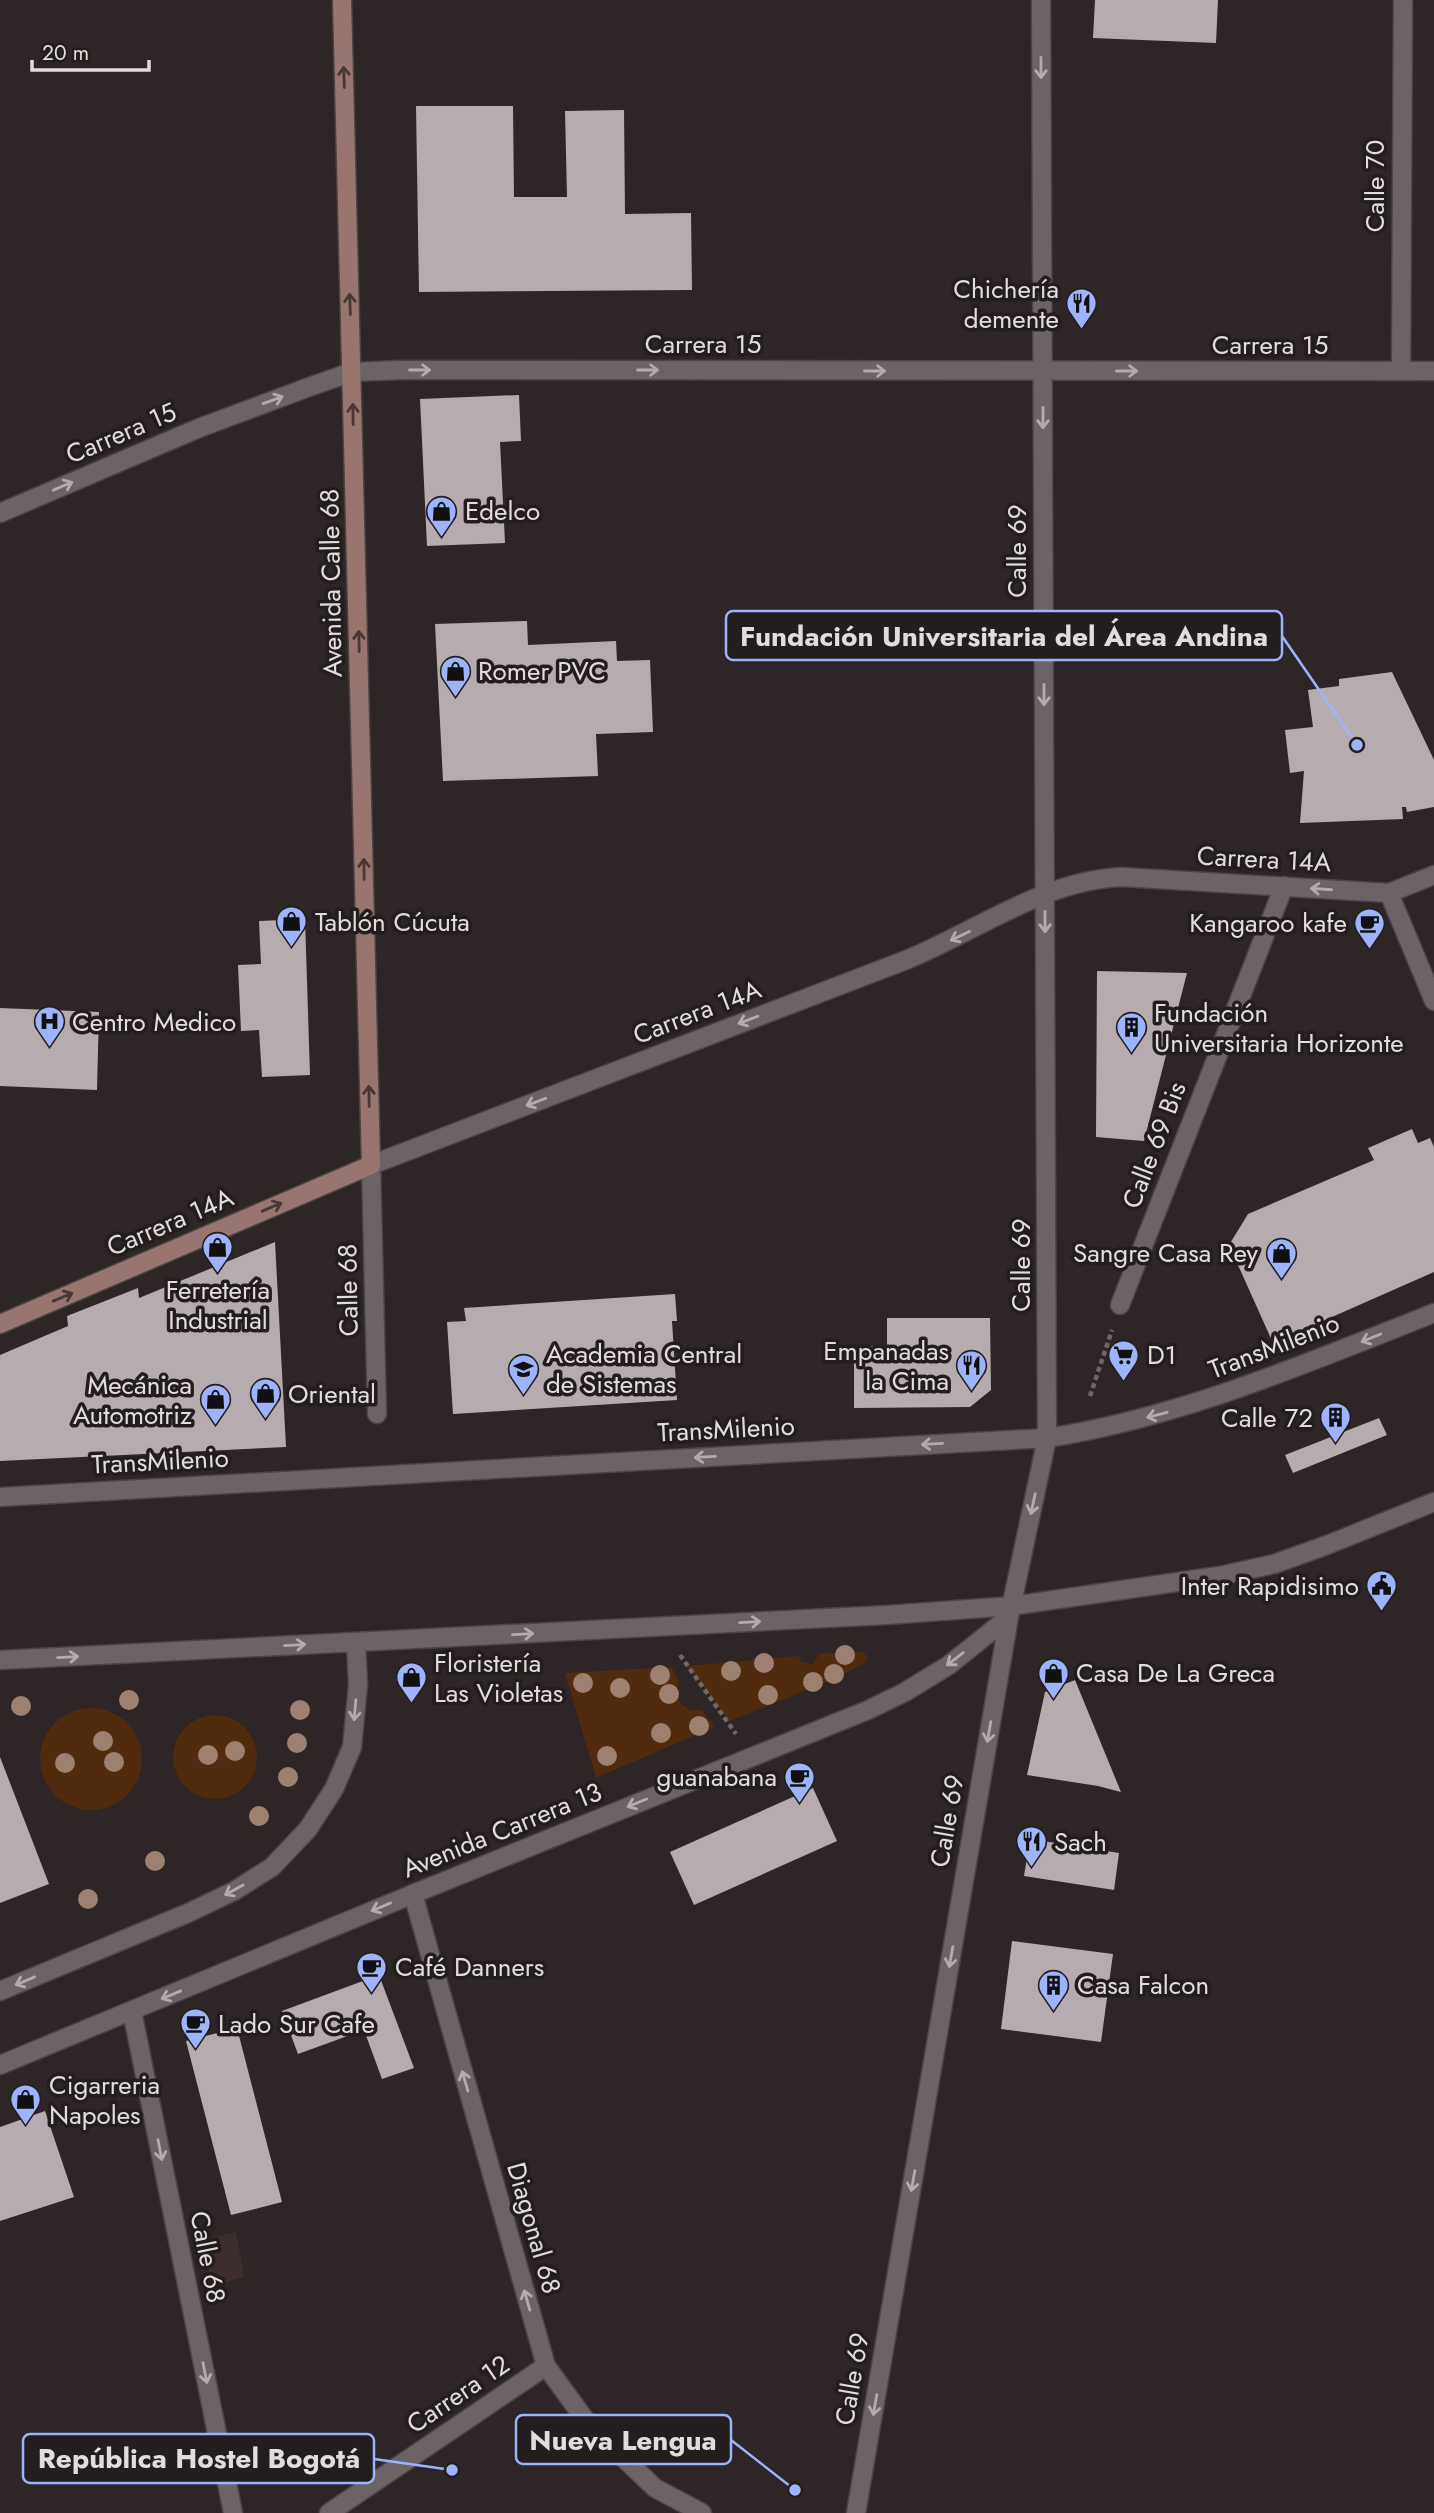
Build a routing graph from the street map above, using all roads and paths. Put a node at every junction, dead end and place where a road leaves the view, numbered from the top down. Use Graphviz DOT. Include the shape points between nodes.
graph roads {
  1 [pos="342,0"];
  2 [pos="1041,0"];
  3 [pos="1403,0"];
  4 [pos="1042,371"];
  5 [pos="1401,371"];
  6 [pos="1434,371"];
  7 [pos="352,372"];
  8 [pos="0,513"];
  9 [pos="1434,875"];
  10 [pos="1284,886"];
  11 [pos="1389,893"];
  12 [pos="1045,894"];
  13 [pos="1434,1001"];
  14 [pos="371,1165"];
  15 [pos="1120,1306"];
  16 [pos="1434,1312"];
  17 [pos="0,1324"];
  18 [pos="1090,1396"];
  19 [pos="377,1414"];
  20 [pos="1047,1438"];
  21 [pos="0,1497"];
  22 [pos="1434,1502"];
  23 [pos="1010,1611"];
  24 [pos="356,1642"];
  25 [pos="675,1649"];
  26 [pos="0,1660"];
  27 [pos="753,1757"];
  28 [pos="413,1894"];
  29 [pos="0,1991"];
  30 [pos="132,2011"];
  31 [pos="0,2065"];
  32 [pos="546,2366"];
  33 [pos="233,2513"];
  34 [pos="330,2513"];
  35 [pos="702,2513"];
  36 [pos="856,2513"];
  7 -- 1 [label="main road, Avenida Calle 68, one-way"];
  2 -- 4 [label="street, Calle 69, one-way"];
  3 -- 5 [label="street, Calle 70"];
  4 -- 5 [label="street, Carrera 15, one-way"];
  7 -- 4 [label="street, Carrera 15, one-way"];
  4 -- 12 [label="street, Calle 69, one-way"];
  5 -- 6 [label="street, Carrera 15"];
  8 -- 7 [label="street, Carrera 15, one-way" via="199,428"];
  14 -- 7 [label="main road, Avenida Calle 68, one-way"];
  9 -- 11 [label="street, Carrera 14A"];
  11 -- 10 [label="street, Carrera 14A, one-way"];
  10 -- 12 [label="street, Carrera 14A" via="1122,877 1098,878"];
  10 -- 15 [label="street, Calle 69 Bis"];
  11 -- 13 [label="street"];
  12 -- 14 [label="street, Carrera 14A, one-way" via="917,956"];
  12 -- 20 [label="street, Calle 69, one-way"];
  17 -- 14 [label="main road, Carrera 14A, one-way"];
  14 -- 19 [label="street, Calle 68"];
  15 -- 18 [label="path"];
  16 -- 20 [label="street, TransMilenio, one-way" via="1255,1383 1161,1414"];
  20 -- 21 [label="street, TransMilenio, one-way"];
  20 -- 23 [label="street, Calle 69, one-way"];
  22 -- 23 [label="street" via="1274,1564"];
  24 -- 23 [label="street, one-way"];
  23 -- 27 [label="street, Avenida Carrera 13, one-way" via="949,1665 905,1692"];
  23 -- 36 [label="street, Calle 69, one-way"];
  26 -- 24 [label="street, one-way"];
  24 -- 29 [label="street, one-way" via="358,1685 352,1748 308,1829 272,1867 188,1913"];
  25 -- 27 [label="path"];
  27 -- 28 [label="street, Avenida Carrera 13, one-way"];
  28 -- 30 [label="street, Avenida Carrera 13, one-way"];
  32 -- 28 [label="street, Diagonal 68, one-way"];
  30 -- 31 [label="street, Avenida Carrera 13"];
  30 -- 33 [label="street, Calle 68, one-way"];
  32 -- 34 [label="street, Carrera 12"];
  32 -- 35 [label="street, Diagonal 68" via="589,2425 655,2488"];
}
